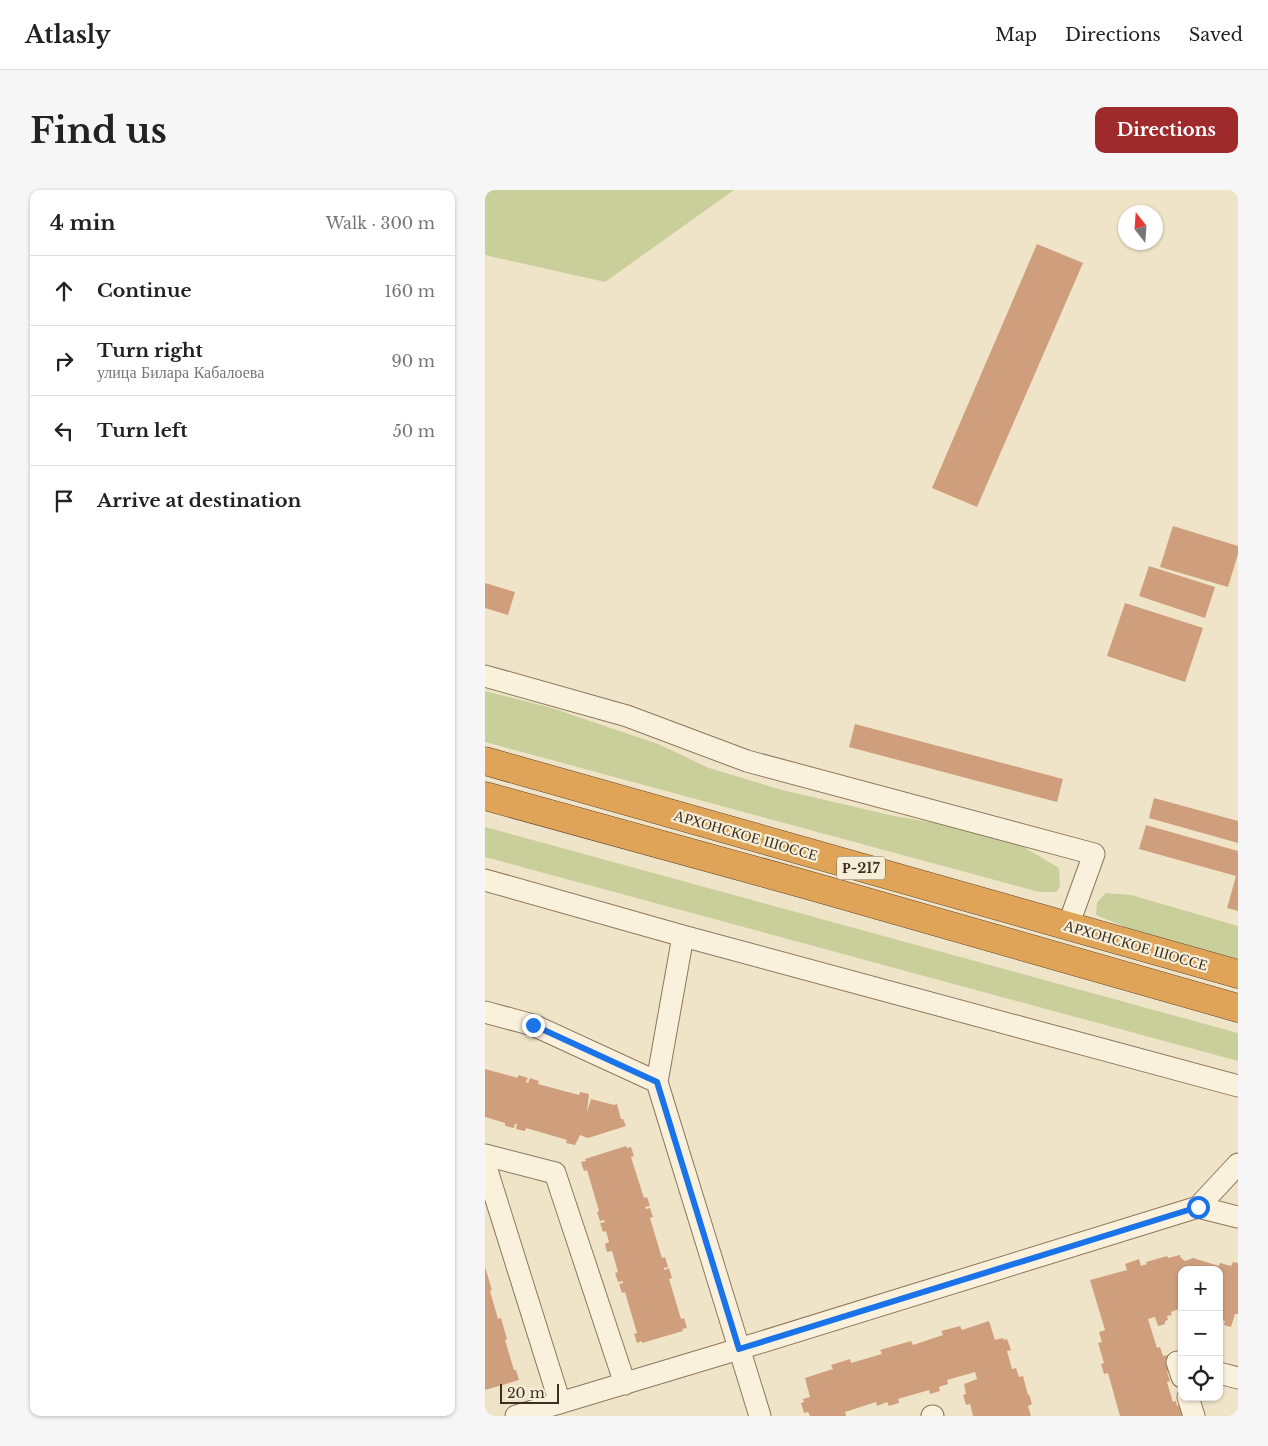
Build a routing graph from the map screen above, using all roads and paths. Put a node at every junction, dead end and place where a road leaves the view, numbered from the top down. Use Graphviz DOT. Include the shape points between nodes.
graph roads {
  1 [pos="485,676"];
  2 [pos="485,761"];
  3 [pos="485,796"];
  4 [pos="485,880"];
  5 [pos="1068,926"];
  6 [pos="683,936"];
  7 [pos="1238,974"];
  8 [pos="1238,1008"];
  9 [pos="485,1012"];
  10 [pos="657,1082"];
  11 [pos="1238,1086"];
  12 [pos="485,1155"];
  13 [pos="485,1164"];
  14 [pos="1238,1164"];
  15 [pos="1198,1207"];
  16 [pos="1238,1217"];
  17 [pos="739,1349"];
  18 [pos="1223,1374"];
  19 [pos="1238,1378"];
  20 [pos="625,1384"];
  21 [pos="1189,1401"];
  22 [pos="560,1403"];
  23 [pos="517,1416"];
  24 [pos="760,1416"];
  25 [pos="1194,1416"];
  1 -- 5 [label="street" via="627,716 747,761 1094,854"];
  2 -- 5 [label="highway, АРХОНСКОЕ ШОССЕ / Р-217"];
  3 -- 8 [label="highway, АРХОНСКОЕ ШОССЕ / Р-217"];
  4 -- 6 [label="street"];
  5 -- 7 [label="highway, АРХОНСКОЕ ШОССЕ / Р-217"];
  6 -- 10 [label="street"];
  6 -- 11 [label="street"];
  9 -- 10 [label="street" via="533,1025"];
  10 -- 17 [label="street"];
  12 -- 20 [label="street" via="555,1173"];
  13 -- 22 [label="street"];
  14 -- 15 [label="street"];
  15 -- 16 [label="street"];
  15 -- 17 [label="street"];
  17 -- 20 [label="street"];
  17 -- 24 [label="street"];
  18 -- 19 [label="street"];
  20 -- 22 [label="street"];
  21 -- 25 [label="street"];
  22 -- 23 [label="street"];
}
